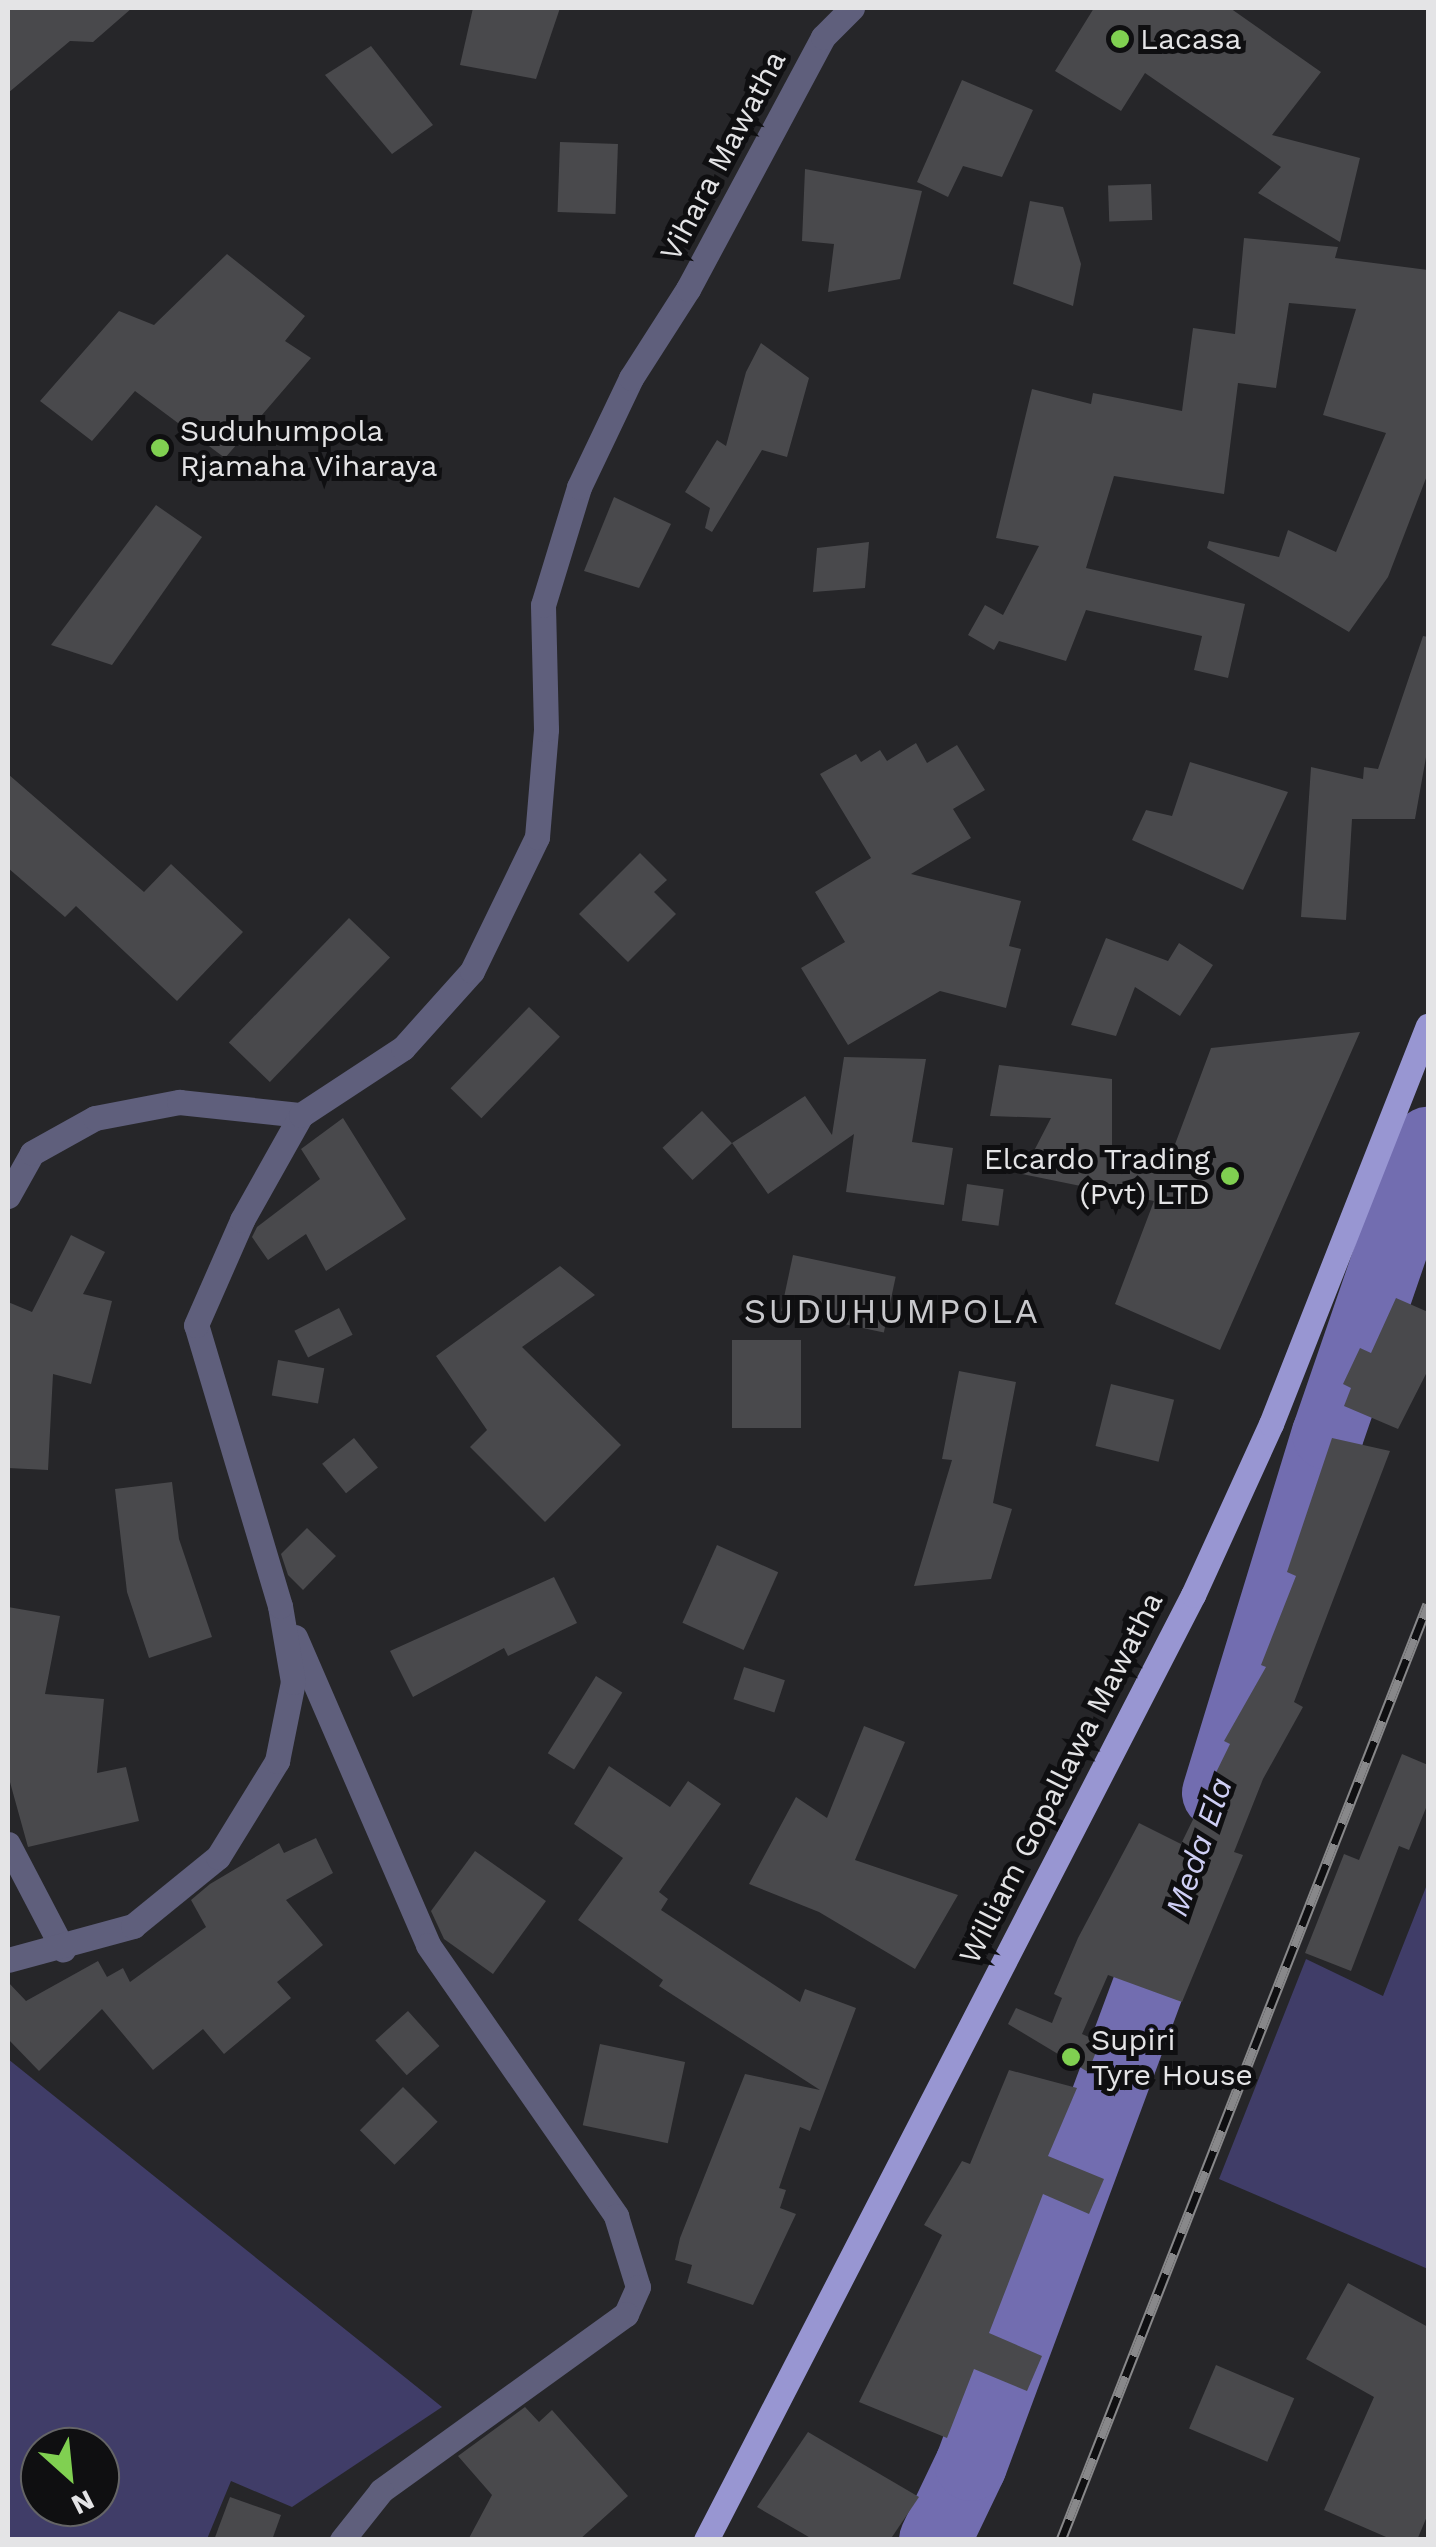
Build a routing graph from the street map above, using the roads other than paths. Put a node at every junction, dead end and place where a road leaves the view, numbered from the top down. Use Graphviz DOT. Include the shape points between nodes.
graph roads {
  1 [pos="852,8"];
  2 [pos="1428,1026"];
  3 [pos="302,1115"];
  4 [pos="8,1196"];
  5 [pos="280,1606"];
  6 [pos="8,1844"];
  7 [pos="63,1949"];
  8 [pos="8,1960"];
  9 [pos="342,2540"];
  10 [pos="706,2540"];
  1 -- 3 [label="street, Vihara Mawatha" via="823,37 578,486 543,604 546,729 537,837 472,972 402,1048"];
  2 -- 10 [label="main road, William Gopallawa Mawatha" via="1278,1406 1193,1596"];
  3 -- 4 [label="street" via="179,1102 95,1118 32,1153"];
  3 -- 5 [label="street" via="242,1220 196,1325"];
  5 -- 7 [label="street" via="293,1682 277,1762 228,1841 132,1926"];
  5 -- 9 [label="street" via="428,1946 616,2216 638,2287 626,2314 381,2491"];
  6 -- 7 [label="street"];
  7 -- 8 [label="street"];
}
